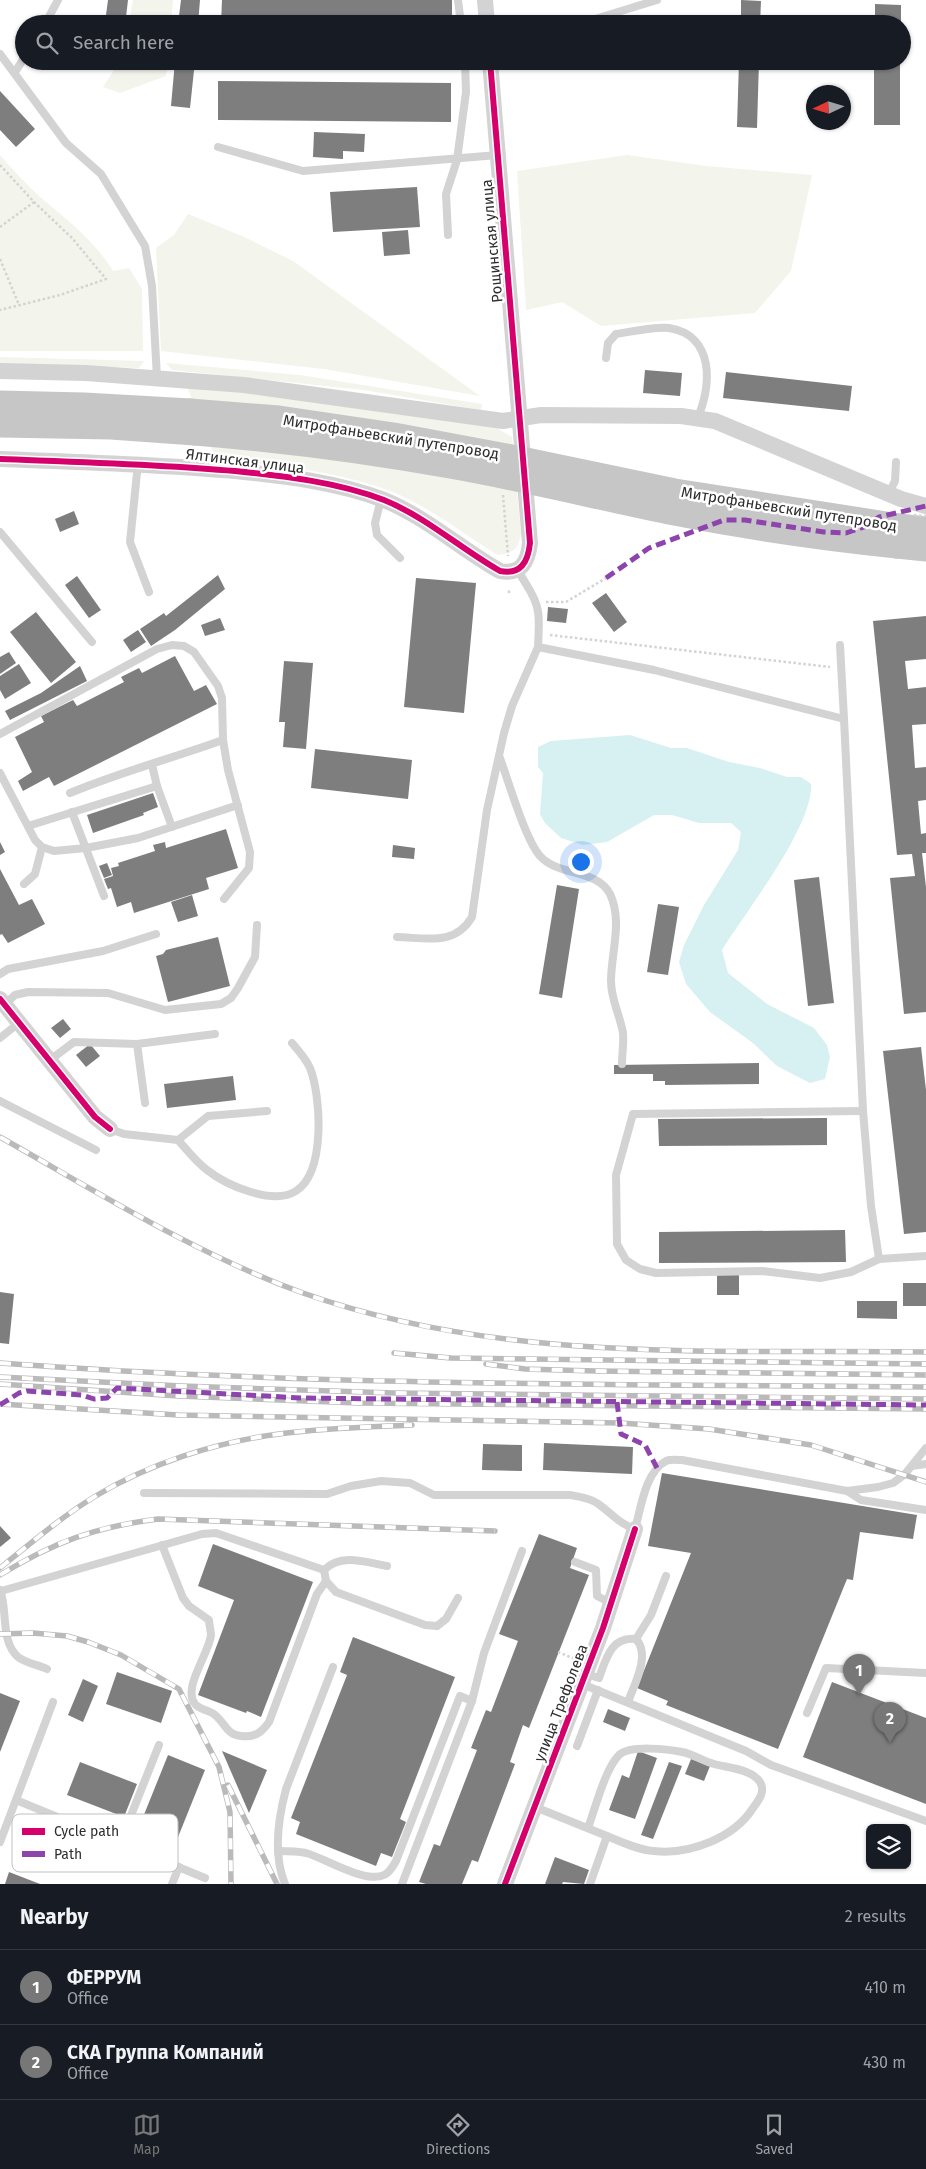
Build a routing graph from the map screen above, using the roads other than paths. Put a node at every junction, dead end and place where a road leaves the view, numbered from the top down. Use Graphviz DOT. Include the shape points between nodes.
graph roads {
  1 [pos="58,0"];
  2 [pos="458,0"];
  3 [pos="485,0"];
  4 [pos="657,0"];
  5 [pos="50,15"];
  6 [pos="460,15"];
  7 [pos="486,15"];
  8 [pos="608,15"];
  9 [pos="0,54"];
  10 [pos="465,70"];
  11 [pos="491,70"];
  12 [pos="15,72"];
  13 [pos="218,147"];
  14 [pos="498,155"];
  15 [pos="457,160"];
  16 [pos="448,235"];
  17 [pos="606,358"];
  18 [pos="0,371"];
  19 [pos="157,378"];
  20 [pos="0,403"];
  21 [pos="519,419"];
  22 [pos="697,419"];
  23 [pos="193,422"];
  24 [pos="0,425"];
  25 [pos="0,460"];
  26 [pos="896,462"];
  27 [pos="138,463"];
  28 [pos="889,493"];
  29 [pos="381,499"];
  30 [pos="926,506"];
  31 [pos="926,529"];
  32 [pos="0,532"];
  33 [pos="926,549"];
  34 [pos="400,558"];
  35 [pos="518,571"];
  36 [pos="149,592"];
  37 [pos="92,642"];
  38 [pos="840,645"];
  39 [pos="538,647"];
  40 [pos="844,719"];
  41 [pos="0,734"];
  42 [pos="224,740"];
  43 [pos="500,756"];
  44 [pos="152,765"];
  45 [pos="0,773"];
  46 [pos="157,786"];
  47 [pos="70,794"];
  48 [pos="238,805"];
  49 [pos="72,812"];
  50 [pos="28,826"];
  51 [pos="172,827"];
  52 [pos="42,847"];
  53 [pos="86,848"];
  54 [pos="24,884"];
  55 [pos="104,896"];
  56 [pos="224,899"];
  57 [pos="257,925"];
  58 [pos="156,934"];
  59 [pos="397,937"];
  60 [pos="0,974"];
  61 [pos="2,1001"];
  62 [pos="20,1022"];
  63 [pos="215,1034"];
  64 [pos="0,1038"];
  65 [pos="292,1043"];
  66 [pos="137,1044"];
  67 [pos="50,1060"];
  68 [pos="622,1064"];
  69 [pos="0,1101"];
  70 [pos="145,1103"];
  71 [pos="267,1111"];
  72 [pos="863,1111"];
  73 [pos="110,1129"];
  74 [pos="178,1140"];
  75 [pos="96,1150"];
  76 [pos="926,1256"];
  77 [pos="879,1260"];
  78 [pos="926,1448"];
  79 [pos="926,1464"];
  80 [pos="912,1466"];
  81 [pos="846,1491"];
  82 [pos="144,1493"];
  83 [pos="926,1510"];
  84 [pos="635,1529"];
  85 [pos="162,1545"];
  86 [pos="522,1551"];
  87 [pos="575,1562"];
  88 [pos="387,1566"];
  89 [pos="324,1570"];
  90 [pos="666,1576"];
  91 [pos="326,1581"];
  92 [pos="0,1590"];
  93 [pos="458,1598"];
  94 [pos="611,1603"];
  95 [pos="636,1639"];
  96 [pos="333,1667"];
  97 [pos="47,1669"];
  98 [pos="926,1673"];
  99 [pos="584,1679"];
  100 [pos="598,1690"];
  101 [pos="472,1700"];
  102 [pos="53,1702"];
  103 [pos="628,1702"];
  104 [pos="807,1713"];
  105 [pos="159,1745"];
  106 [pos="577,1746"];
  107 [pos="16,1800"];
  108 [pos="535,1807"];
  109 [pos="50,1814"];
  110 [pos="132,1814"];
  111 [pos="926,1821"];
  112 [pos="588,1828"];
  113 [pos="607,1836"];
  114 [pos="0,1842"];
  115 [pos="278,1851"];
  116 [pos="179,1867"];
  117 [pos="177,1872"];
  118 [pos="204,1878"];
  119 [pos="172,1884"];
  120 [pos="285,1884"];
  121 [pos="402,1884"];
  122 [pos="505,1884"];
  123 [pos="590,1884"];
  1 -- 5 [label="lane"];
  2 -- 6 [label="lane"];
  3 -- 7 [label="street"];
  4 -- 8 [label="lane"];
  9 -- 12 [label="lane"];
  10 -- 15 [label="lane" via="466,92"];
  11 -- 14 [label="street, Рощинская улица"];
  12 -- 19 [label="lane" via="66,144 100,174 145,246 152,286"];
  13 -- 15 [label="lane" via="302,171"];
  14 -- 15 [label="lane"];
  14 -- 21 [label="street, Рощинская улица"];
  15 -- 16 [label="lane" via="446,194"];
  17 -- 22 [label="lane" via="608,343 616,334 669,328 690,336 704,353 707,376 707,394"];
  18 -- 19 [label="street"];
  19 -- 21 [label="street" via="298,391 485,419"];
  20 -- 23 [label="main road, Митрофаньевский путепровод" via="84,405"];
  21 -- 22 [label="street" via="541,415 681,416"];
  21 -- 35 [label="street" via="530,543 529,554"];
  22 -- 28 [label="street" via="715,421"];
  23 -- 24 [label="main road, Митрофаньевский путепровод" via="111,427"];
  23 -- 31 [label="main road, Митрофаньевский путепровод, bridge" via="279,418 394,435 740,503"];
  23 -- 33 [label="main road, Митрофаньевский путепровод, bridge" via="285,442 469,470 811,537"];
  25 -- 27 [label="street, Ялтинская улица"];
  26 -- 28 [label="lane" via="896,481"];
  27 -- 29 [label="street, Ялтинская улица" via="297,479"];
  27 -- 36 [label="lane" via="130,542"];
  28 -- 30 [label="street"];
  29 -- 34 [label="lane" via="375,523 376,535"];
  29 -- 35 [label="street, Ялтинская улица" via="403,509 500,571"];
  32 -- 37 [label="lane"];
  35 -- 39 [label="lane" via="540,612"];
  38 -- 40 [label="lane"];
  39 -- 40 [label="lane" via="654,670"];
  39 -- 43 [label="lane" via="512,706"];
  40 -- 72 [label="lane"];
  41 -- 42 [label="lane" via="172,645 184,646 194,652 218,686 222,698"];
  42 -- 44 [label="lane"];
  42 -- 48 [label="lane"];
  43 -- 59 [label="lane" via="487,810 472,917 454,936"];
  43 -- 68 [label="lane" via="531,840 541,857 554,866 600,883 609,892 615,908 616,925 611,982 613,1003 623,1033"];
  44 -- 46 [label="lane"];
  44 -- 47 [label="lane" via="104,779"];
  45 -- 50 [label="lane"];
  46 -- 49 [label="lane"];
  46 -- 51 [label="lane"];
  48 -- 51 [label="lane"];
  48 -- 56 [label="lane" via="250,852 249,868"];
  49 -- 50 [label="lane"];
  49 -- 53 [label="lane"];
  50 -- 52 [label="lane"];
  51 -- 53 [label="lane" via="138,838"];
  52 -- 53 [label="lane" via="54,851"];
  52 -- 54 [label="lane" via="35,874"];
  53 -- 55 [label="lane"];
  57 -- 61 [label="lane" via="255,957 231,998 220,1004 164,1010 108,994 28,992"];
  58 -- 60 [label="lane" via="104,951 8,969"];
  61 -- 62 [label="street"];
  62 -- 64 [label="lane"];
  62 -- 67 [label="street"];
  63 -- 66 [label="lane"];
  65 -- 74 [label="lane" via="309,1067 316,1093 319,1127 312,1166 306,1181 296,1191 274,1197 251,1193 208,1171"];
  66 -- 67 [label="lane" via="74,1042"];
  66 -- 70 [label="lane"];
  67 -- 73 [label="street" via="95,1117"];
  69 -- 75 [label="lane"];
  71 -- 74 [label="lane" via="208,1116"];
  72 -- 77 [label="lane" via="870,1206"];
  72 -- 77 [label="lane" via="633,1114 616,1175 617,1244 626,1260 640,1269 656,1273 762,1271 820,1278 851,1272"];
  73 -- 74 [label="lane" via="124,1134"];
  76 -- 77 [label="lane"];
  78 -- 80 [label="lane"];
  79 -- 80 [label="lane"];
  80 -- 81 [label="lane" via="893,1483"];
  81 -- 83 [label="lane" via="861,1500"];
  81 -- 84 [label="lane" via="668,1460 650,1478"];
  82 -- 84 [label="lane" via="327,1494 374,1482 410,1483 434,1494 570,1495 600,1505 624,1526"];
  84 -- 94 [label="street, улица Трефолева"];
  85 -- 89 [label="lane" via="216,1533"];
  85 -- 91 [label="lane" via="183,1598 209,1620 211,1636 191,1690 192,1700 214,1714 228,1732 238,1736 250,1737 262,1732 269,1722 317,1594"];
  85 -- 92 [label="lane"];
  86 -- 101 [label="lane" via="484,1653"];
  87 -- 94 [label="lane" via="596,1570 597,1596"];
  88 -- 89 [label="lane" via="343,1559 331,1562"];
  89 -- 91 [label="lane"];
  90 -- 95 [label="lane" via="651,1615"];
  91 -- 93 [label="lane" via="336,1592 425,1625 437,1626 446,1619"];
  92 -- 97 [label="lane" via="10,1646 19,1658"];
  94 -- 99 [label="street, улица Трефолева"];
  95 -- 99 [label="lane" via="622,1639 615,1644 608,1653 599,1678"];
  95 -- 103 [label="lane" via="641,1644 642,1660"];
  96 -- 115 [label="lane" via="286,1789"];
  98 -- 104 [label="lane" via="826,1668"];
  99 -- 100 [label="lane"];
  99 -- 108 [label="street, улица Трефолева"];
  100 -- 103 [label="lane"];
  100 -- 106 [label="lane"];
  101 -- 115 [label="lane" via="460,1696 396,1861 383,1876 361,1874 306,1853"];
  101 -- 121 [label="lane"];
  102 -- 107 [label="lane"];
  103 -- 111 [label="lane" via="746,1751 771,1765"];
  105 -- 110 [label="lane"];
  107 -- 109 [label="lane"];
  107 -- 114 [label="lane"];
  108 -- 112 [label="lane"];
  108 -- 122 [label="street, улица Трефолева"];
  112 -- 113 [label="lane"];
  112 -- 113 [label="lane" via="612,1766 620,1755 629,1750 684,1752 747,1773 762,1785 761,1796 740,1825 692,1848 653,1851"];
  113 -- 123 [label="lane"];
  115 -- 120 [label="lane"];
  116 -- 118 [label="lane"];
  117 -- 119 [label="lane"];
}
